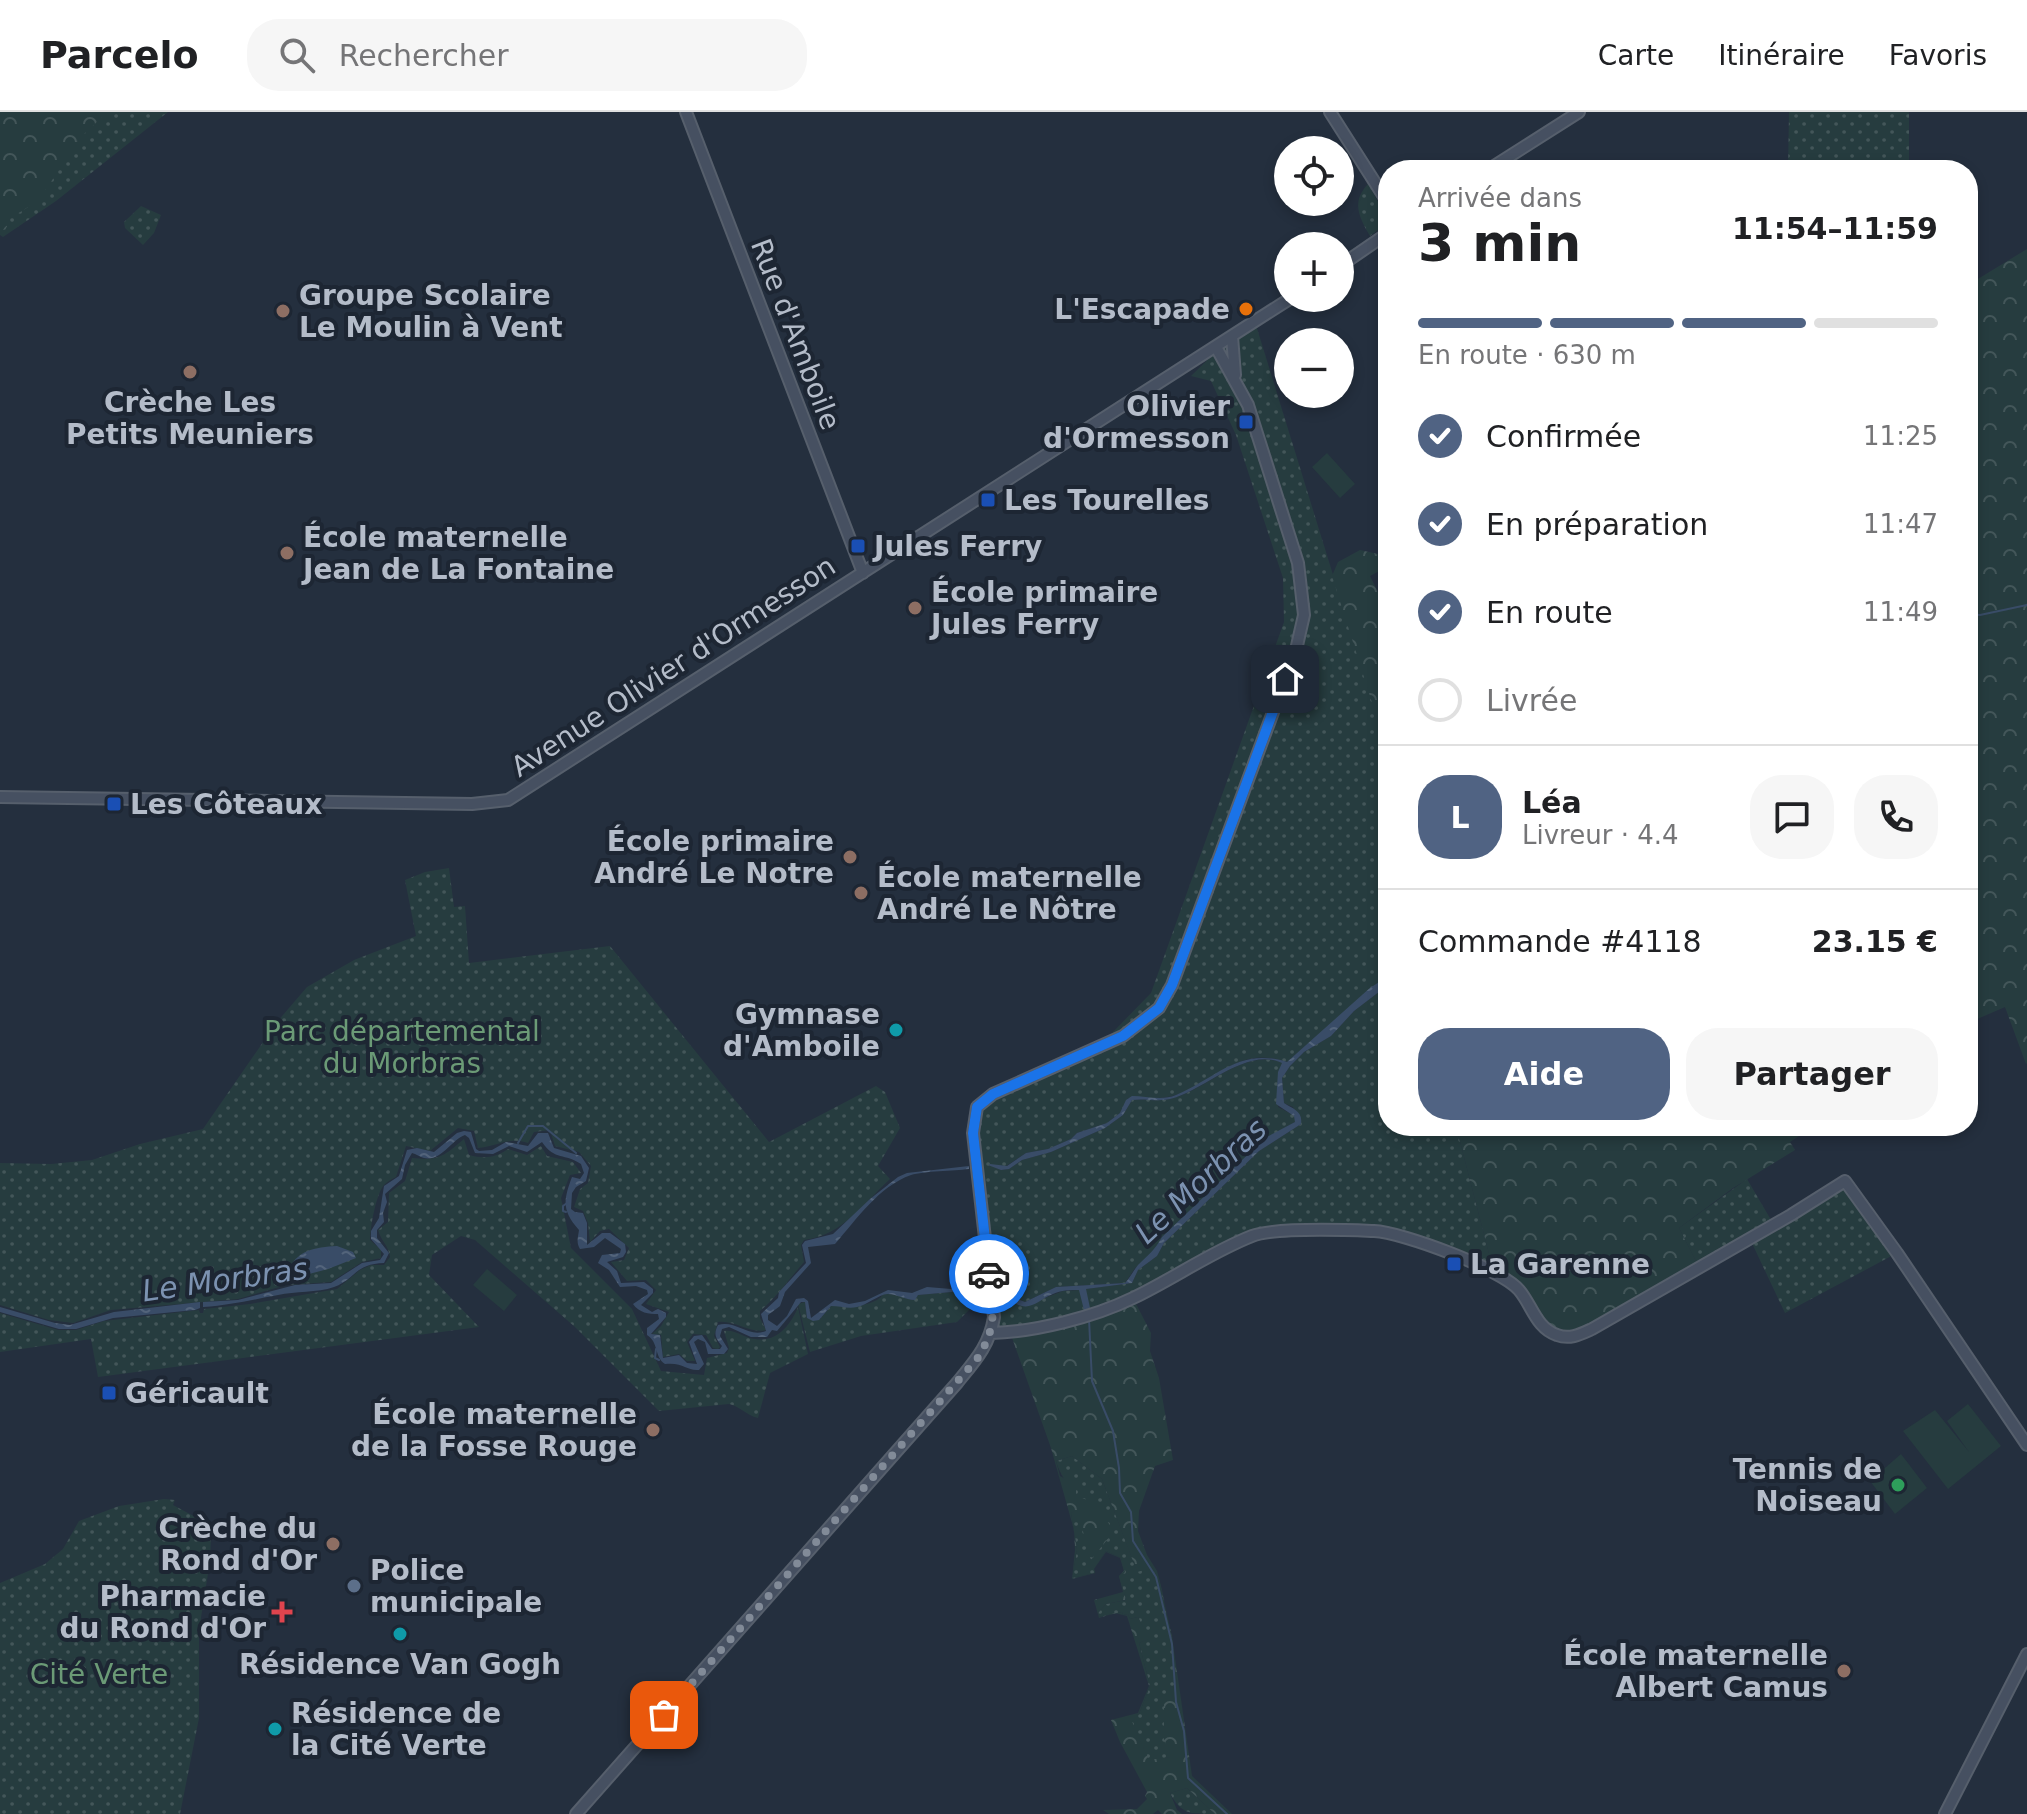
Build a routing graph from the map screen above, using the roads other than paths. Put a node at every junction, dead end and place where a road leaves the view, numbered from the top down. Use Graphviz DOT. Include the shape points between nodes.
graph roads {
  1 [pos="686,112"];
  2 [pos="1330,112"];
  3 [pos="1579,112"];
  4 [pos="1504,160"];
  5 [pos="1378,187"];
  6 [pos="1378,240"];
  7 [pos="1354,256"];
  8 [pos="1274,309"];
  9 [pos="1232,336"];
  10 [pos="1216,347"];
  11 [pos="1199,357"];
  12 [pos="1235,377"];
  13 [pos="863,573"];
  14 [pos="0,797"];
  15 [pos="992,1333"];
  16 [pos="2027,1445"];
  17 [pos="2027,1654"];
  18 [pos="576,1814"];
  19 [pos="1945,1814"];
  1 -- 13 [label="street, Rue d'Amboile"];
  2 -- 5 [label="street"];
  3 -- 4 [label="street"];
  6 -- 7 [label="street"];
  8 -- 9 [label="street, Avenue Olivier d'Ormesson"];
  9 -- 10 [label="street, Avenue Olivier d'Ormesson"];
  9 -- 12 [label="street"];
  10 -- 11 [label="street, Avenue Olivier d'Ormesson"];
  10 -- 12 [label="street"];
  11 -- 12 [label="street"];
  11 -- 13 [label="street, Avenue Olivier d'Ormesson"];
  12 -- 15 [label="street" via="1298,563 1304,615 1296,650 1159,1008 1123,1036 977,1107 974,1148"];
  13 -- 14 [label="street, Avenue Olivier d'Ormesson" via="508,800 472,804"];
  15 -- 16 [label="street" via="1026,1330 1114,1306 1253,1236 1374,1231 1421,1242 1504,1277 1519,1289 1548,1331 1568,1338 1592,1329 1845,1181"];
  15 -- 18 [label="street" via="957,1383"];
  17 -- 19 [label="street"];
}
